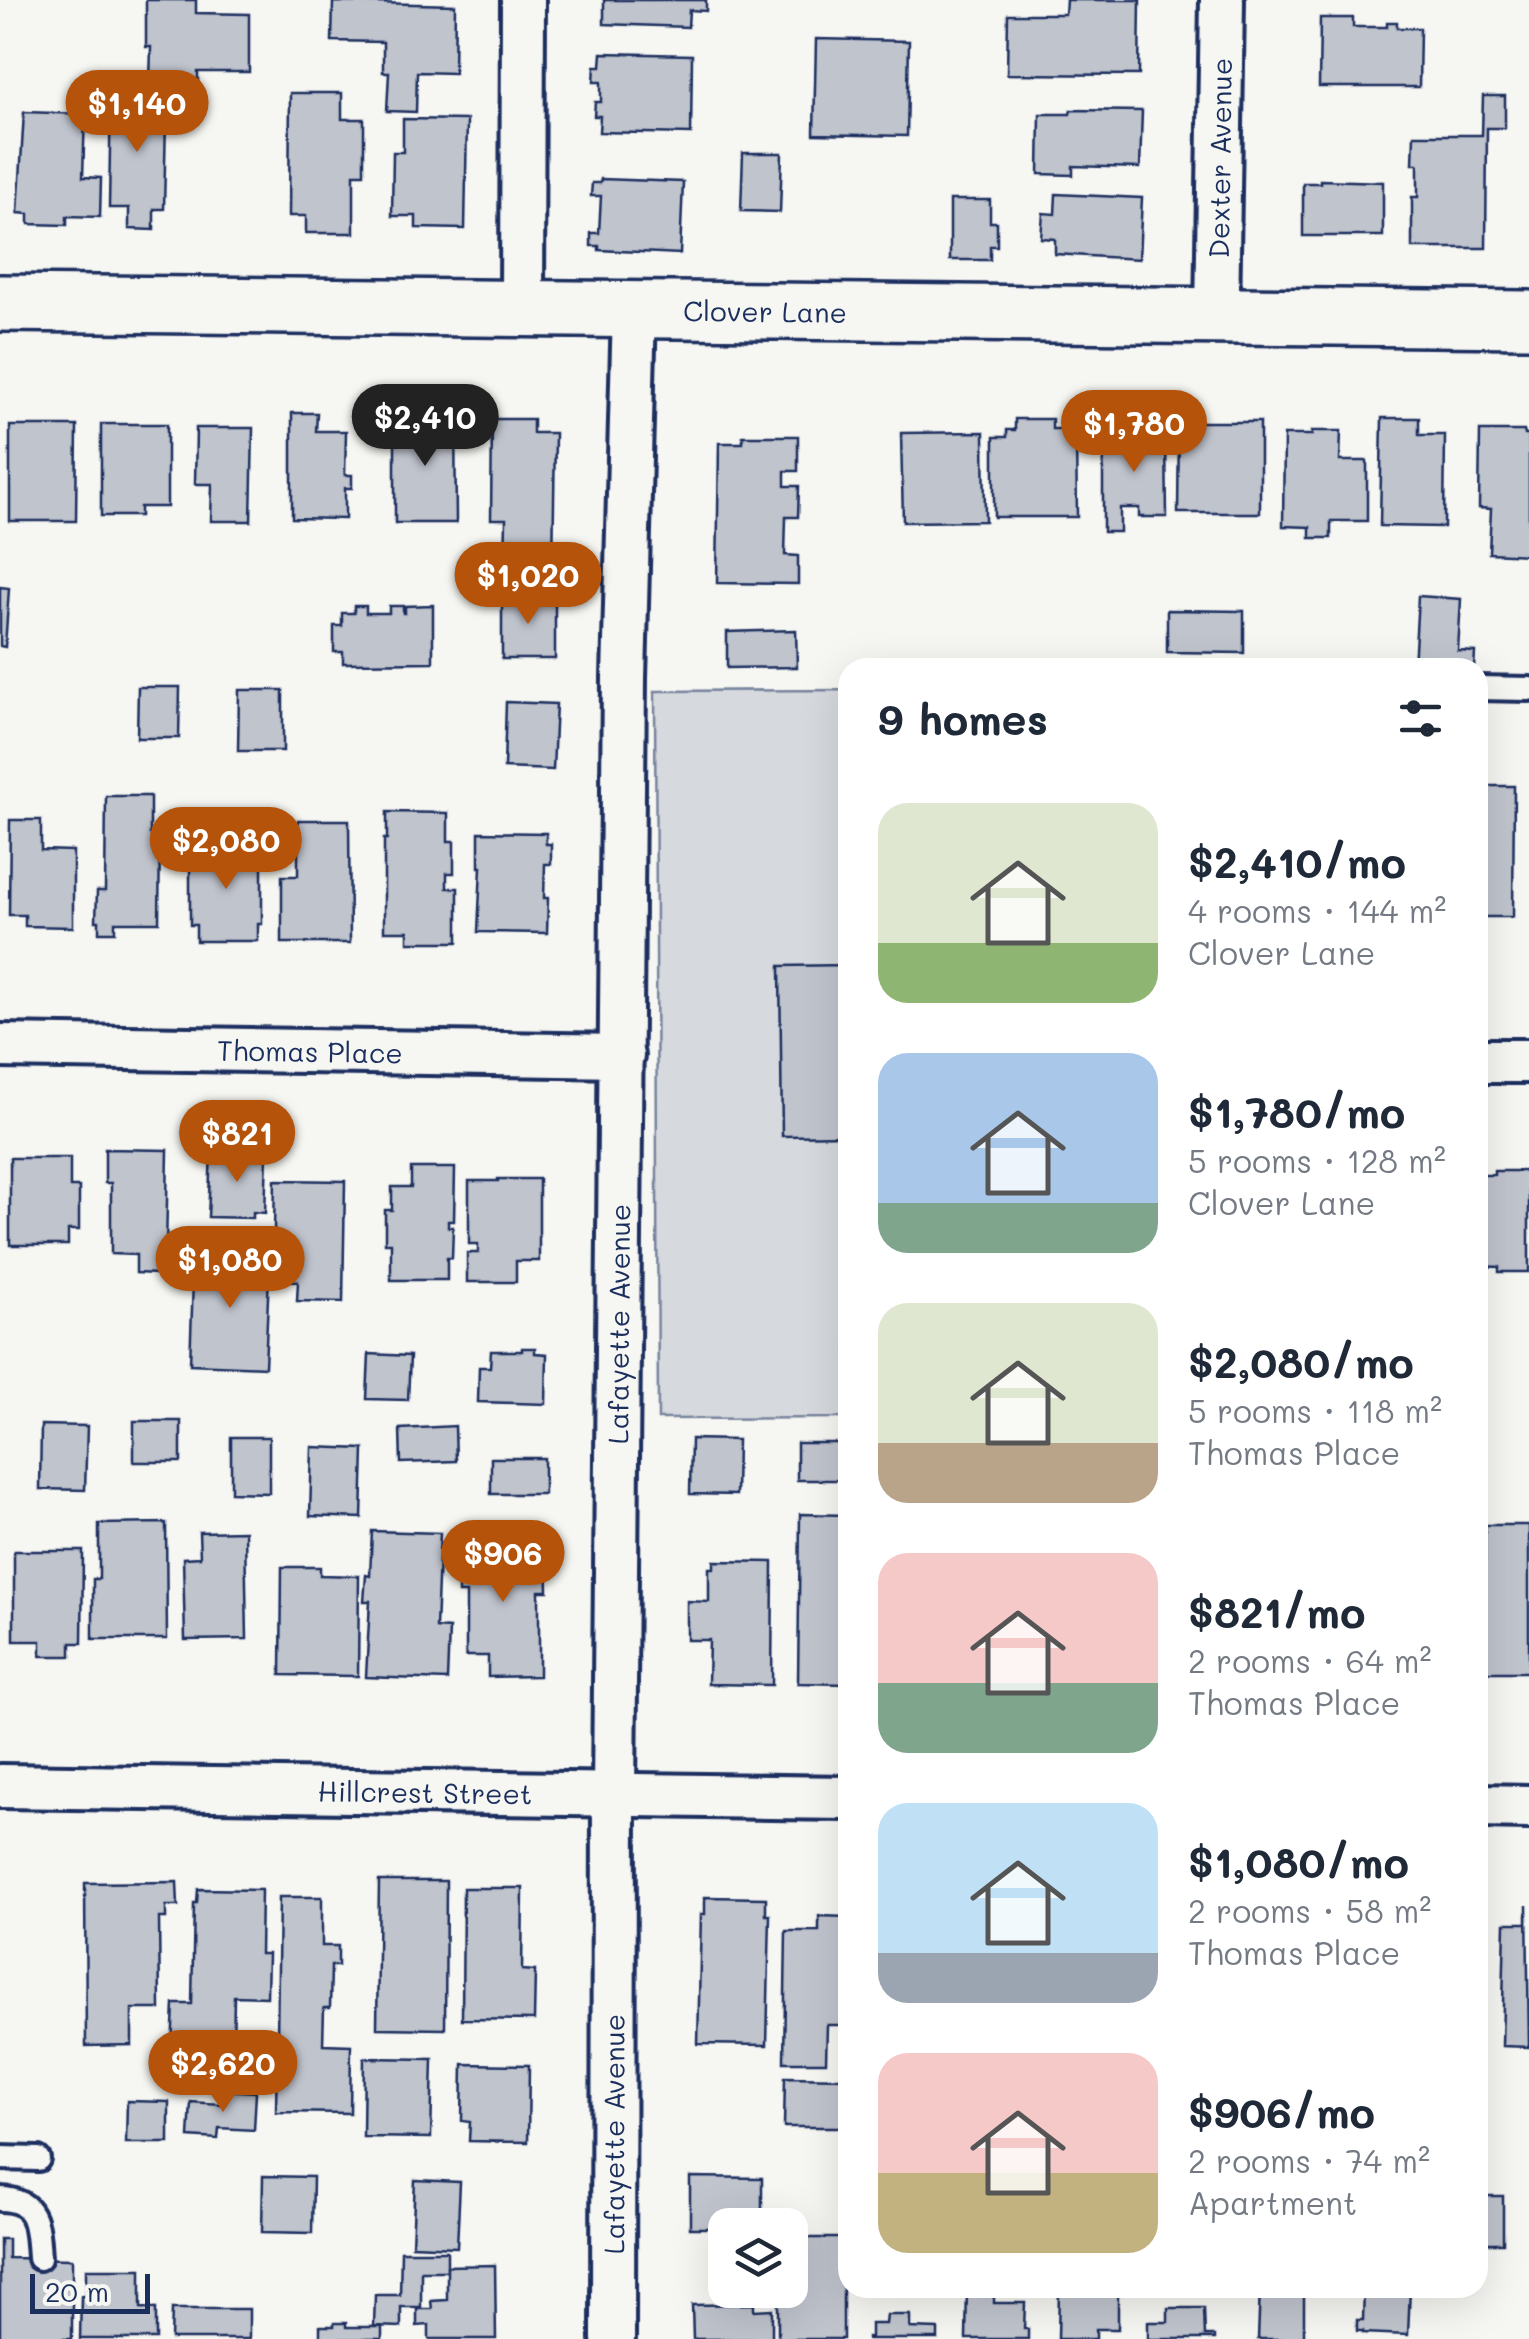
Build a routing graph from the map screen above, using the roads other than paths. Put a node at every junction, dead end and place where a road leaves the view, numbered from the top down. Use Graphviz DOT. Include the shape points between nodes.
graph roads {
  1 [pos="524,0"];
  2 [pos="1222,0"];
  3 [pos="0,303"];
  4 [pos="522,308"];
  5 [pos="634,310"];
  6 [pos="1218,316"];
  7 [pos="1529,319"];
  8 [pos="1488,688"];
  9 [pos="1529,688"];
  10 [pos="0,1046"];
  11 [pos="622,1056"];
  12 [pos="1488,1061"];
  13 [pos="1529,1061"];
  14 [pos="0,1786"];
  15 [pos="614,1795"];
  16 [pos="838,1798"];
  17 [pos="1488,1806"];
  18 [pos="1529,1806"];
  19 [pos="0,2158"];
  20 [pos="38,2158"];
  21 [pos="0,2199"];
  22 [pos="39,2258"];
  23 [pos="612,2339"];
  1 -- 4 [label="street"];
  2 -- 6 [label="street, Dexter Avenue"];
  3 -- 4 [label="street, Clover Lane"];
  4 -- 5 [label="street, Clover Lane"];
  5 -- 6 [label="street, Clover Lane"];
  5 -- 11 [label="street, Lafayette Avenue"];
  6 -- 7 [label="street, Clover Lane"];
  8 -- 9 [label="lane"];
  10 -- 11 [label="street, Thomas Place"];
  11 -- 15 [label="street, Lafayette Avenue"];
  12 -- 13 [label="street"];
  14 -- 15 [label="street, Hillcrest Street"];
  15 -- 16 [label="street, Hillcrest Street"];
  15 -- 23 [label="street, Lafayette Avenue"];
  17 -- 18 [label="street"];
  19 -- 20 [label="lane"];
  21 -- 22 [label="lane" via="28,2207"];
}
